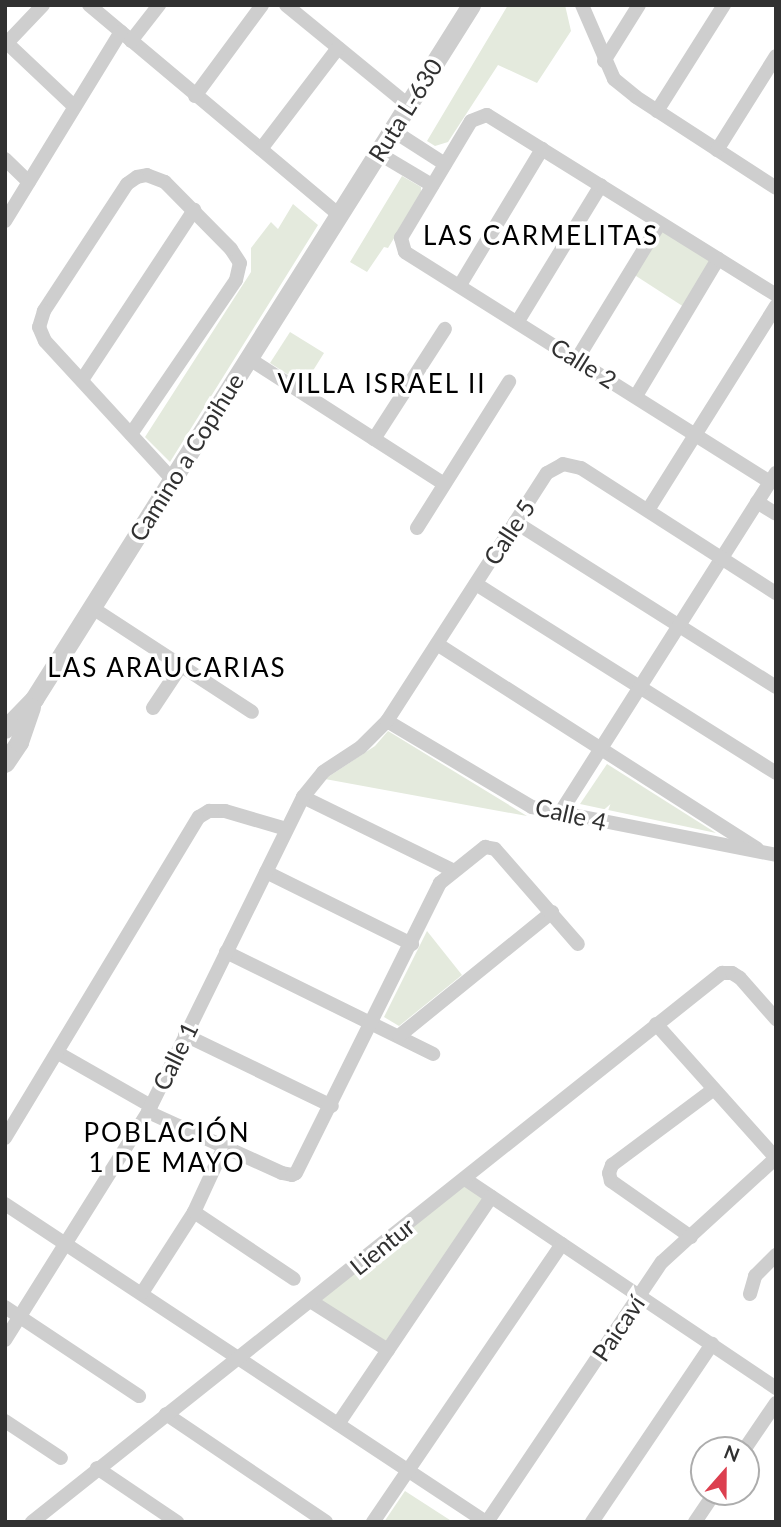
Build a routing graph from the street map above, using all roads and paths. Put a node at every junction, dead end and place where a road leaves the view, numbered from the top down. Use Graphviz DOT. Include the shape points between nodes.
graph roads {
  1 [pos="43,5"];
  2 [pos="89,5"];
  3 [pos="159,5"];
  4 [pos="262,5"];
  5 [pos="286,5"];
  6 [pos="471,5"];
  7 [pos="582,5"];
  8 [pos="639,5"];
  9 [pos="724,5"];
  10 [pos="126,37"];
  11 [pos="6,44"];
  12 [pos="338,48"];
  13 [pos="776,57"];
  14 [pos="604,61"];
  15 [pos="195,96"];
  16 [pos="408,105"];
  17 [pos="75,107"];
  18 [pos="657,111"];
  19 [pos="392,130"];
  20 [pos="261,149"];
  21 [pos="542,149"];
  22 [pos="718,150"];
  23 [pos="378,153"];
  24 [pos="5,159"];
  25 [pos="445,164"];
  26 [pos="29,182"];
  27 [pos="432,185"];
  28 [pos="601,186"];
  29 [pos="776,188"];
  30 [pos="194,210"];
  31 [pos="339,215"];
  32 [pos="5,221"];
  33 [pos="660,223"];
  34 [pos="718,259"];
  35 [pos="460,285"];
  36 [pos="776,295"];
  37 [pos="776,306"];
  38 [pos="518,321"];
  39 [pos="444,329"];
  40 [pos="248,358"];
  41 [pos="578,359"];
  42 [pos="82,380"];
  43 [pos="509,382"];
  44 [pos="636,396"];
  45 [pos="697,433"];
  46 [pos="131,434"];
  47 [pos="374,439"];
  48 [pos="773,478"];
  49 [pos="172,479"];
  50 [pos="443,483"];
  51 [pos="757,502"];
  52 [pos="648,510"];
  53 [pos="776,514"];
  54 [pos="515,522"];
  55 [pos="417,528"];
  56 [pos="722,558"];
  57 [pos="476,584"];
  58 [pos="776,593"];
  59 [pos="91,607"];
  60 [pos="679,626"];
  61 [pos="437,644"];
  62 [pos="181,666"];
  63 [pos="776,687"];
  64 [pos="640,688"];
  65 [pos="34,699"];
  66 [pos="153,708"];
  67 [pos="252,712"];
  68 [pos="387,721"];
  69 [pos="5,729"];
  70 [pos="601,749"];
  71 [pos="5,763"];
  72 [pos="776,774"];
  73 [pos="303,797"];
  74 [pos="560,813"];
  75 [pos="286,829"];
  76 [pos="770,855"];
  77 [pos="454,871"];
  78 [pos="266,872"];
  79 [pos="552,912"];
  80 [pos="412,944"];
  81 [pos="578,944"];
  82 [pos="226,953"];
  83 [pos="776,1018"];
  84 [pos="371,1023"];
  85 [pos="656,1024"];
  86 [pos="185,1035"];
  87 [pos="399,1036"];
  88 [pos="58,1052"];
  89 [pos="433,1054"];
  90 [pos="715,1089"];
  91 [pos="331,1106"];
  92 [pos="149,1109"];
  93 [pos="5,1138"];
  94 [pos="224,1147"];
  95 [pos="776,1158"];
  96 [pos="465,1179"];
  97 [pos="491,1197"];
  98 [pos="5,1205"];
  99 [pos="194,1212"];
  100 [pos="691,1237"];
  101 [pos="562,1244"];
  102 [pos="65,1246"];
  103 [pos="776,1255"];
  104 [pos="294,1279"];
  105 [pos="142,1293"];
  106 [pos="750,1294"];
  107 [pos="639,1296"];
  108 [pos="312,1301"];
  109 [pos="5,1307"];
  110 [pos="20,1317"];
  111 [pos="5,1340"];
  112 [pos="712,1344"];
  113 [pos="388,1350"];
  114 [pos="239,1357"];
  115 [pos="776,1388"];
  116 [pos="139,1396"];
  117 [pos="776,1403"];
  118 [pos="166,1413"];
  119 [pos="5,1421"];
  120 [pos="338,1424"];
  121 [pos="754,1436"];
  122 [pos="61,1458"];
  123 [pos="97,1468"];
  124 [pos="407,1471"];
  125 [pos="706,1506"];
  126 [pos="32,1522"];
  127 [pos="177,1522"];
  128 [pos="326,1522"];
  129 [pos="373,1522"];
  130 [pos="486,1522"];
  131 [pos="592,1522"];
  132 [pos="695,1522"];
  1 -- 11 [label="street"];
  2 -- 10 [label="street"];
  3 -- 10 [label="street"];
  4 -- 15 [label="street"];
  5 -- 12 [label="street"];
  6 -- 16 [label="street, Ruta L-630"];
  7 -- 14 [label="street"];
  8 -- 14 [label="street"];
  9 -- 18 [label="street"];
  10 -- 15 [label="street"];
  10 -- 17 [label="street"];
  11 -- 17 [label="street"];
  12 -- 16 [label="street"];
  12 -- 20 [label="street"];
  13 -- 22 [label="street"];
  14 -- 18 [label="street" via="614,79"];
  15 -- 20 [label="street"];
  16 -- 19 [label="street, Ruta L-630"];
  17 -- 26 [label="street"];
  18 -- 22 [label="street"];
  19 -- 23 [label="street, Ruta L-630"];
  19 -- 25 [label="street"];
  20 -- 31 [label="street"];
  21 -- 25 [label="street" via="494,118 481,115 471,121"];
  21 -- 28 [label="street"];
  21 -- 35 [label="street"];
  22 -- 29 [label="street"];
  23 -- 27 [label="street"];
  23 -- 31 [label="street, Ruta L-630"];
  24 -- 26 [label="street"];
  25 -- 27 [label="street"];
  26 -- 32 [label="street"];
  27 -- 35 [label="street, Calle 2" via="401,243 405,252"];
  28 -- 33 [label="street"];
  28 -- 38 [label="street"];
  30 -- 42 [label="street"];
  30 -- 42 [label="street" via="165,181 147,175 127,184 44,311 39,327 45,341"];
  30 -- 46 [label="street" via="240,263 236,280"];
  31 -- 40 [label="street, Camino a Copihue"];
  33 -- 34 [label="street"];
  33 -- 41 [label="street"];
  34 -- 36 [label="street"];
  34 -- 44 [label="street"];
  35 -- 38 [label="street, Calle 2"];
  37 -- 45 [label="street"];
  38 -- 41 [label="street, Calle 2"];
  39 -- 47 [label="street"];
  40 -- 47 [label="street"];
  40 -- 49 [label="street, Camino a Copihue"];
  41 -- 44 [label="street, Calle 2"];
  42 -- 46 [label="street"];
  43 -- 50 [label="street"];
  44 -- 45 [label="street, Calle 2"];
  45 -- 48 [label="street, Calle 2"];
  45 -- 52 [label="street"];
  46 -- 49 [label="street"];
  47 -- 50 [label="street"];
  48 -- 51 [label="street"];
  49 -- 59 [label="street, Camino a Copihue"];
  50 -- 55 [label="street"];
  51 -- 53 [label="street"];
  51 -- 56 [label="street"];
  52 -- 54 [label="street, Calle 5" via="581,468 563,464 547,473"];
  52 -- 56 [label="street, Calle 5"];
  54 -- 57 [label="street, Calle 5"];
  54 -- 60 [label="street"];
  56 -- 58 [label="street, Calle 5"];
  56 -- 60 [label="street"];
  57 -- 61 [label="street, Calle 5"];
  57 -- 64 [label="street"];
  59 -- 62 [label="street"];
  59 -- 65 [label="street, Camino a Copihue"];
  60 -- 63 [label="street"];
  60 -- 64 [label="street"];
  61 -- 68 [label="street, Calle 5"];
  61 -- 70 [label="street"];
  62 -- 66 [label="street"];
  62 -- 67 [label="street"];
  64 -- 70 [label="street"];
  64 -- 72 [label="street"];
  65 -- 69 [label="street"];
  65 -- 71 [label="street" via="19,742"];
  68 -- 73 [label="street, Calle 5" via="361,747 323,772"];
  68 -- 74 [label="street, Calle 4" via="518,801"];
  70 -- 74 [label="street"];
  70 -- 76 [label="street"];
  73 -- 75 [label="street, Calle 1"];
  73 -- 77 [label="street"];
  74 -- 76 [label="street, Calle 4"];
  75 -- 78 [label="street, Calle 1"];
  75 -- 88 [label="street" via="225,811 209,811 199,817"];
  77 -- 79 [label="street" via="490,847"];
  77 -- 80 [label="street" via="440,883"];
  78 -- 80 [label="street"];
  78 -- 82 [label="street, Calle 1"];
  79 -- 81 [label="street"];
  79 -- 87 [label="street"];
  80 -- 84 [label="street"];
  82 -- 84 [label="street"];
  82 -- 86 [label="street, Calle 1"];
  83 -- 85 [label="street, Lientur" via="732,973 722,973"];
  84 -- 87 [label="street"];
  84 -- 91 [label="street"];
  85 -- 90 [label="street"];
  85 -- 96 [label="street, Lientur"];
  86 -- 91 [label="street"];
  86 -- 92 [label="street, Calle 1"];
  87 -- 89 [label="street"];
  88 -- 92 [label="street"];
  88 -- 93 [label="street"];
  90 -- 95 [label="street"];
  90 -- 100 [label="street" via="612,1165 609,1173 611,1181"];
  91 -- 94 [label="street" via="292,1175"];
  92 -- 94 [label="street"];
  92 -- 102 [label="street, Calle 1"];
  94 -- 99 [label="street"];
  95 -- 100 [label="street, Paicaví"];
  96 -- 97 [label="street"];
  96 -- 108 [label="street, Lientur"];
  97 -- 101 [label="street"];
  97 -- 113 [label="street"];
  98 -- 102 [label="street"];
  99 -- 104 [label="street"];
  99 -- 105 [label="street"];
  100 -- 107 [label="street, Paicaví" via="662,1262"];
  101 -- 107 [label="street"];
  101 -- 124 [label="street"];
  102 -- 105 [label="street"];
  102 -- 110 [label="street, Calle 1"];
  103 -- 106 [label="street" via="755,1276"];
  105 -- 114 [label="street"];
  107 -- 112 [label="street"];
  107 -- 130 [label="street, Paicaví"];
  108 -- 113 [label="street"];
  108 -- 114 [label="street, Lientur"];
  109 -- 110 [label="street"];
  110 -- 111 [label="street, Calle 1"];
  110 -- 116 [label="street"];
  112 -- 115 [label="street"];
  112 -- 131 [label="street"];
  113 -- 120 [label="street"];
  114 -- 118 [label="street, Lientur"];
  114 -- 120 [label="street"];
  117 -- 121 [label="street"];
  118 -- 123 [label="street, Lientur"];
  118 -- 128 [label="street"];
  119 -- 122 [label="street"];
  120 -- 124 [label="street"];
  123 -- 126 [label="street, Lientur"];
  123 -- 127 [label="street"];
  124 -- 129 [label="street"];
  124 -- 130 [label="street"];
  125 -- 132 [label="street"];
}
